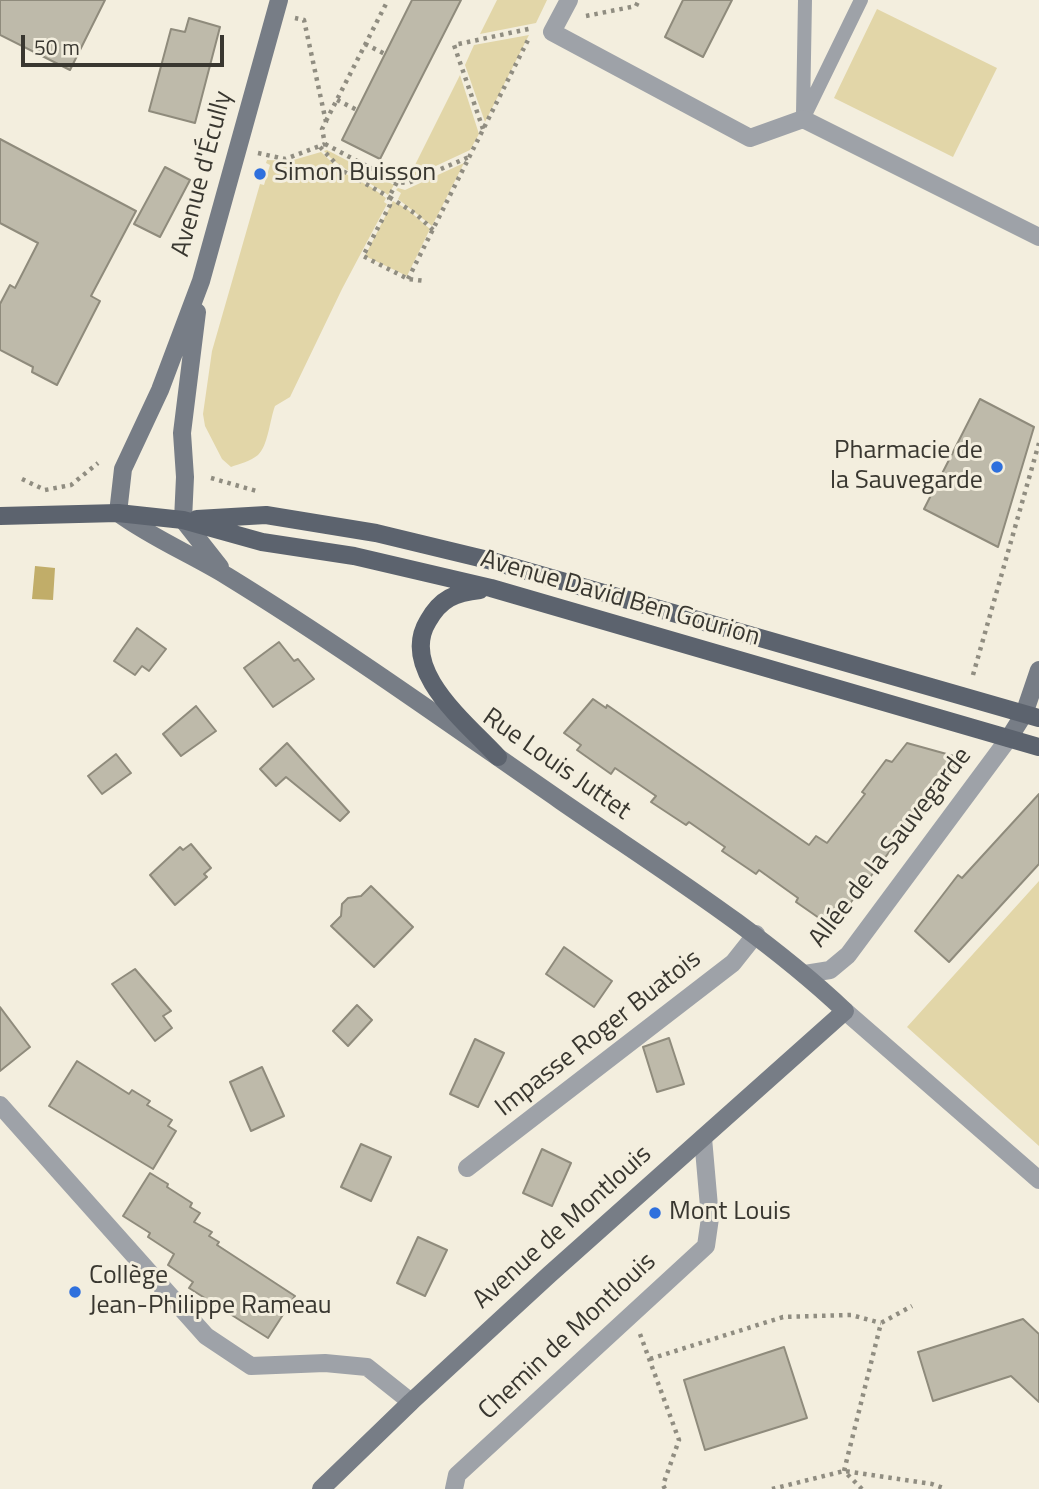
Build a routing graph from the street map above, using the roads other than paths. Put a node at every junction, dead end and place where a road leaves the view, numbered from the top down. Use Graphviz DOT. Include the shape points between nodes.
graph roads {
  1 [pos="279,0"];
  2 [pos="569,0"];
  3 [pos="805,0"];
  4 [pos="861,0"];
  5 [pos="803,119"];
  6 [pos="1039,237"];
  7 [pos="201,281"];
  8 [pos="118,513"];
  9 [pos="0,516"];
  10 [pos="183,520"];
  11 [pos="227,576"];
  12 [pos="491,589"];
  13 [pos="1039,670"];
  14 [pos="1031,716"];
  15 [pos="1009,738"];
  16 [pos="1039,747"];
  17 [pos="499,757"];
  18 [pos="756,934"];
  19 [pos="805,974"];
  20 [pos="845,1011"];
  21 [pos="0,1105"];
  22 [pos="703,1138"];
  23 [pos="467,1168"];
  24 [pos="1039,1180"];
  25 [pos="411,1402"];
  26 [pos="321,1489"];
  27 [pos="454,1489"];
  1 -- 7 [label="street, Avenue d'Écully"];
  2 -- 5 [label="street" via="555,27 750,138"];
  3 -- 5 [label="lane"];
  4 -- 5 [label="lane"];
  5 -- 6 [label="street"];
  7 -- 8 [label="street, Avenue d'Écully" via="160,390 123,469"];
  7 -- 10 [label="street, Avenue d'Écully" via="182,433"];
  8 -- 9 [label="main road"];
  8 -- 10 [label="main road, Avenue David Ben Gourion"];
  8 -- 11 [label="street, Rue Louis Juttet"];
  10 -- 11 [label="street, Rue Louis Juttet"];
  10 -- 12 [label="main road, Avenue David Ben Gourion" via="262,542 354,556"];
  10 -- 14 [label="main road, Avenue David Ben Gourion" via="266,515 376,533 492,561"];
  11 -- 17 [label="street, Rue Louis Juttet"];
  12 -- 15 [label="main road, Avenue David Ben Gourion"];
  12 -- 17 [label="main road" via="459,593 436,606 423,629 420,656 430,682"];
  13 -- 14 [label="street"];
  14 -- 15 [label="street"];
  15 -- 16 [label="main road, Avenue David Ben Gourion"];
  15 -- 19 [label="street, Allée de la Sauvegarde" via="848,955 830,970"];
  17 -- 18 [label="street, Rue Louis Juttet"];
  18 -- 19 [label="street, Rue Louis Juttet"];
  18 -- 23 [label="street, Impasse Roger Buatois" via="733,963"];
  19 -- 20 [label="street, Rue Louis Juttet"];
  20 -- 22 [label="street, Avenue de Montlouis"];
  20 -- 24 [label="street"];
  21 -- 25 [label="street" via="206,1336 251,1366 325,1363 367,1367"];
  22 -- 25 [label="street, Avenue de Montlouis"];
  22 -- 27 [label="street, Chemin de Montlouis" via="710,1218 706,1246 457,1475"];
  25 -- 26 [label="street, Avenue de Montlouis"];
}
